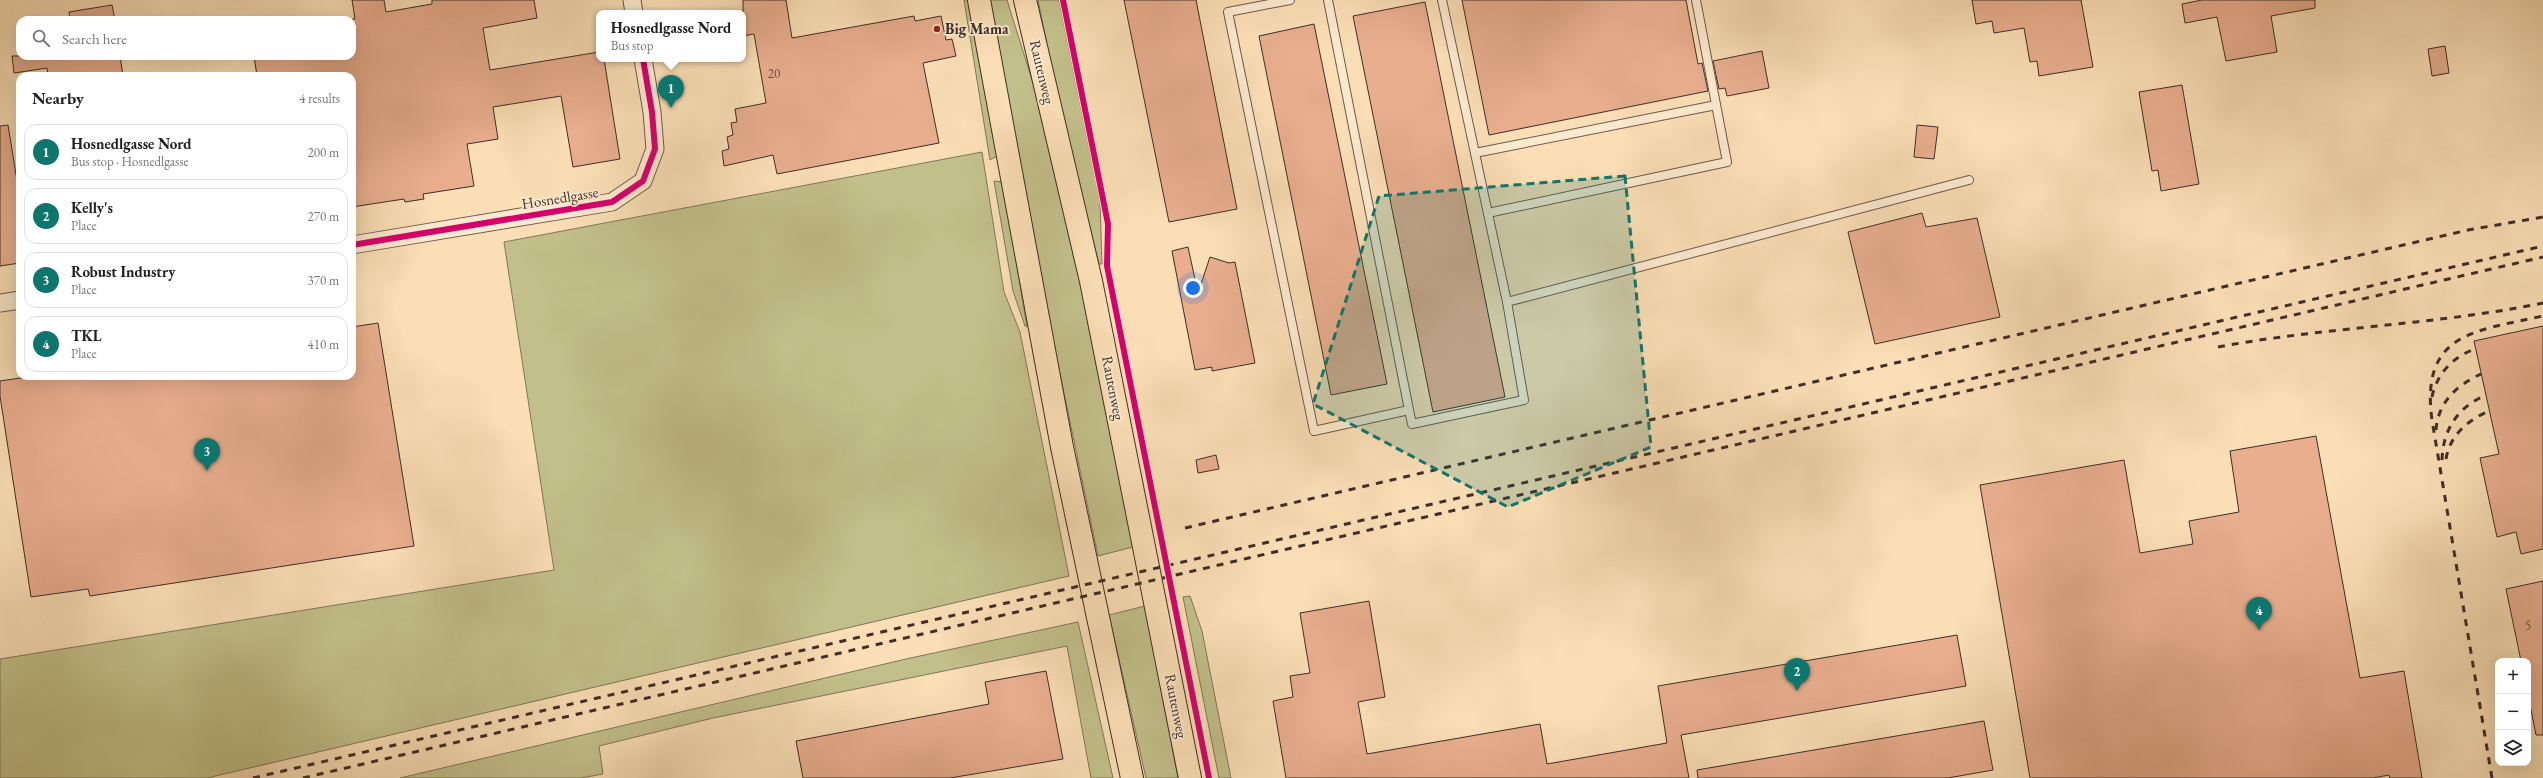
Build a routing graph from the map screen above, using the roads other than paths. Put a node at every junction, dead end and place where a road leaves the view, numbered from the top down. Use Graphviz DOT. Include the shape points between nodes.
graph roads {
  1 [pos="632,0"];
  2 [pos="979,0"];
  3 [pos="1025,0"];
  4 [pos="1290,0"];
  5 [pos="1328,0"];
  6 [pos="1442,0"];
  7 [pos="1696,0"];
  8 [pos="634,10"];
  9 [pos="643,62"];
  10 [pos="1716,105"];
  11 [pos="1475,153"];
  12 [pos="1969,180"];
  13 [pos="1488,213"];
  14 [pos="356,244"];
  15 [pos="16,301"];
  16 [pos="1507,302"];
  17 [pos="0,303"];
  18 [pos="1409,410"];
  19 [pos="1132,778"];
  20 [pos="1190,778"];
  1 -- 8 [label="street"];
  2 -- 19 [label="main road" via="1056,416"];
  3 -- 20 [label="main road, Rautenweg" via="1091,281"];
  4 -- 18 [label="lane" via="1228,12 1314,430"];
  5 -- 18 [label="lane"];
  6 -- 11 [label="lane"];
  7 -- 10 [label="lane"];
  9 -- 14 [label="street, Hosnedlgasse" via="652,112 655,149 643,181 612,202"];
  10 -- 11 [label="lane"];
  10 -- 13 [label="lane" via="1727,162"];
  11 -- 13 [label="lane"];
  12 -- 16 [label="lane"];
  13 -- 16 [label="lane"];
  15 -- 17 [label="street"];
  16 -- 18 [label="lane" via="1524,400 1412,424"];
}
